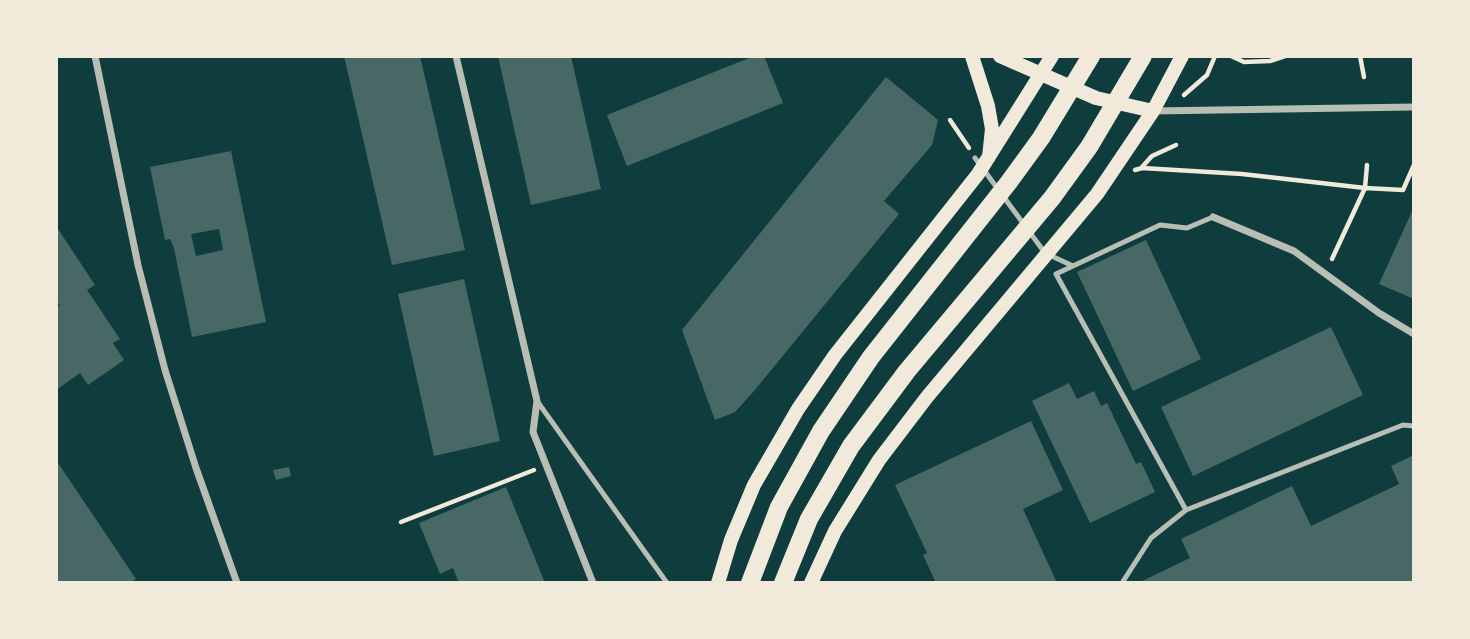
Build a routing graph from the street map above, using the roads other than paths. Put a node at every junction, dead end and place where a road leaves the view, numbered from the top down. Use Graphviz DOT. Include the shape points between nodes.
graph roads {
  1 [pos="95,56"];
  2 [pos="456,56"];
  3 [pos="972,56"];
  4 [pos="1000,56"];
  5 [pos="1052,56"];
  6 [pos="1091,56"];
  7 [pos="1143,56"];
  8 [pos="1182,56"];
  9 [pos="1041,76"];
  10 [pos="1414,107"];
  11 [pos="1153,111"];
  12 [pos="982,158"];
  13 [pos="1213,217"];
  14 [pos="1073,266"];
  15 [pos="1414,334"];
  16 [pos="537,401"];
  17 [pos="1414,426"];
  18 [pos="1186,510"];
  19 [pos="237,583"];
  20 [pos="593,583"];
  21 [pos="667,583"];
  22 [pos="718,583"];
  23 [pos="750,583"];
  24 [pos="783,583"];
  25 [pos="811,583"];
  26 [pos="1122,583"];
  1 -- 19 [label="street" via="138,265 165,370"];
  2 -- 16 [label="street"];
  3 -- 12 [label="main road" via="992,129"];
  4 -- 9 [label="main road"];
  5 -- 9 [label="main road"];
  6 -- 23 [label="main road" via="1025,160 871,357 821,431 779,507"];
  7 -- 24 [label="main road" via="1089,147 1052,198 850,446 809,519"];
  8 -- 11 [label="main road"];
  9 -- 11 [label="main road" via="1112,103"];
  9 -- 12 [label="main road" via="1014,120"];
  10 -- 11 [label="street"];
  11 -- 25 [label="main road" via="1097,194 879,460 835,531"];
  12 -- 14 [label="lane" via="1045,253"];
  12 -- 22 [label="main road" via="798,409 754,485"];
  13 -- 14 [label="lane" via="1187,228 1160,225"];
  13 -- 15 [label="street" via="1278,243"];
  14 -- 18 [label="lane" via="1056,274"];
  16 -- 20 [label="street" via="533,432"];
  16 -- 21 [label="lane"];
  17 -- 18 [label="lane" via="1403,425"];
  18 -- 26 [label="lane" via="1150,538"];
}
